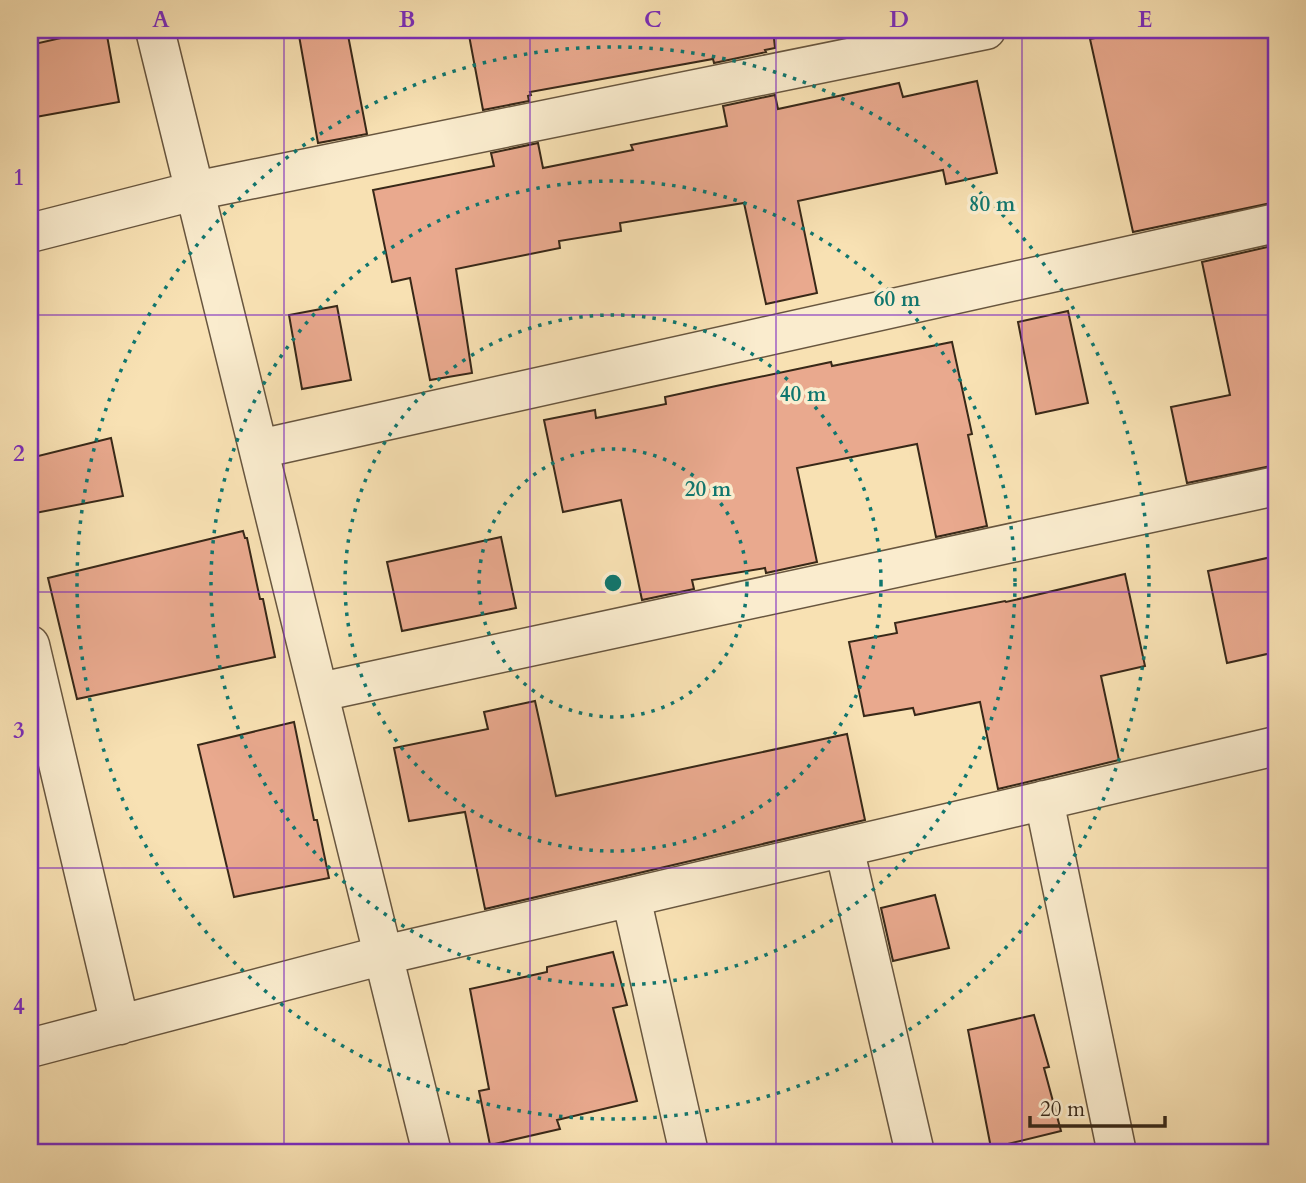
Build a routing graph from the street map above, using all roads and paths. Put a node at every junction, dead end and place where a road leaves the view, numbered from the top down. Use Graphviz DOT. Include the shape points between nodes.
graph roads {
  1 [pos="155,30"];
  2 [pos="986,30"];
  3 [pos="194,191"];
  4 [pos="1276,223"];
  5 [pos="30,233"];
  6 [pos="259,449"];
  7 [pos="1276,486"];
  8 [pos="30,645"];
  9 [pos="320,692"];
  10 [pos="1276,746"];
  11 [pos="1044,800"];
  12 [pos="844,847"];
  13 [pos="631,897"];
  14 [pos="384,955"];
  15 [pos="120,1025"];
  16 [pos="30,1048"];
  17 [pos="432,1153"];
  18 [pos="689,1153"];
  19 [pos="915,1153"];
  20 [pos="1117,1153"];
  1 -- 3 [label="street"];
  2 -- 3 [label="street"];
  3 -- 5 [label="street"];
  3 -- 6 [label="street"];
  4 -- 6 [label="street"];
  6 -- 9 [label="street"];
  7 -- 9 [label="street"];
  8 -- 15 [label="street"];
  9 -- 14 [label="street"];
  10 -- 11 [label="street"];
  11 -- 12 [label="street"];
  11 -- 20 [label="street"];
  12 -- 13 [label="street"];
  12 -- 19 [label="street"];
  13 -- 14 [label="street"];
  13 -- 18 [label="street"];
  14 -- 15 [label="street"];
  14 -- 17 [label="street"];
  15 -- 16 [label="street"];
}
